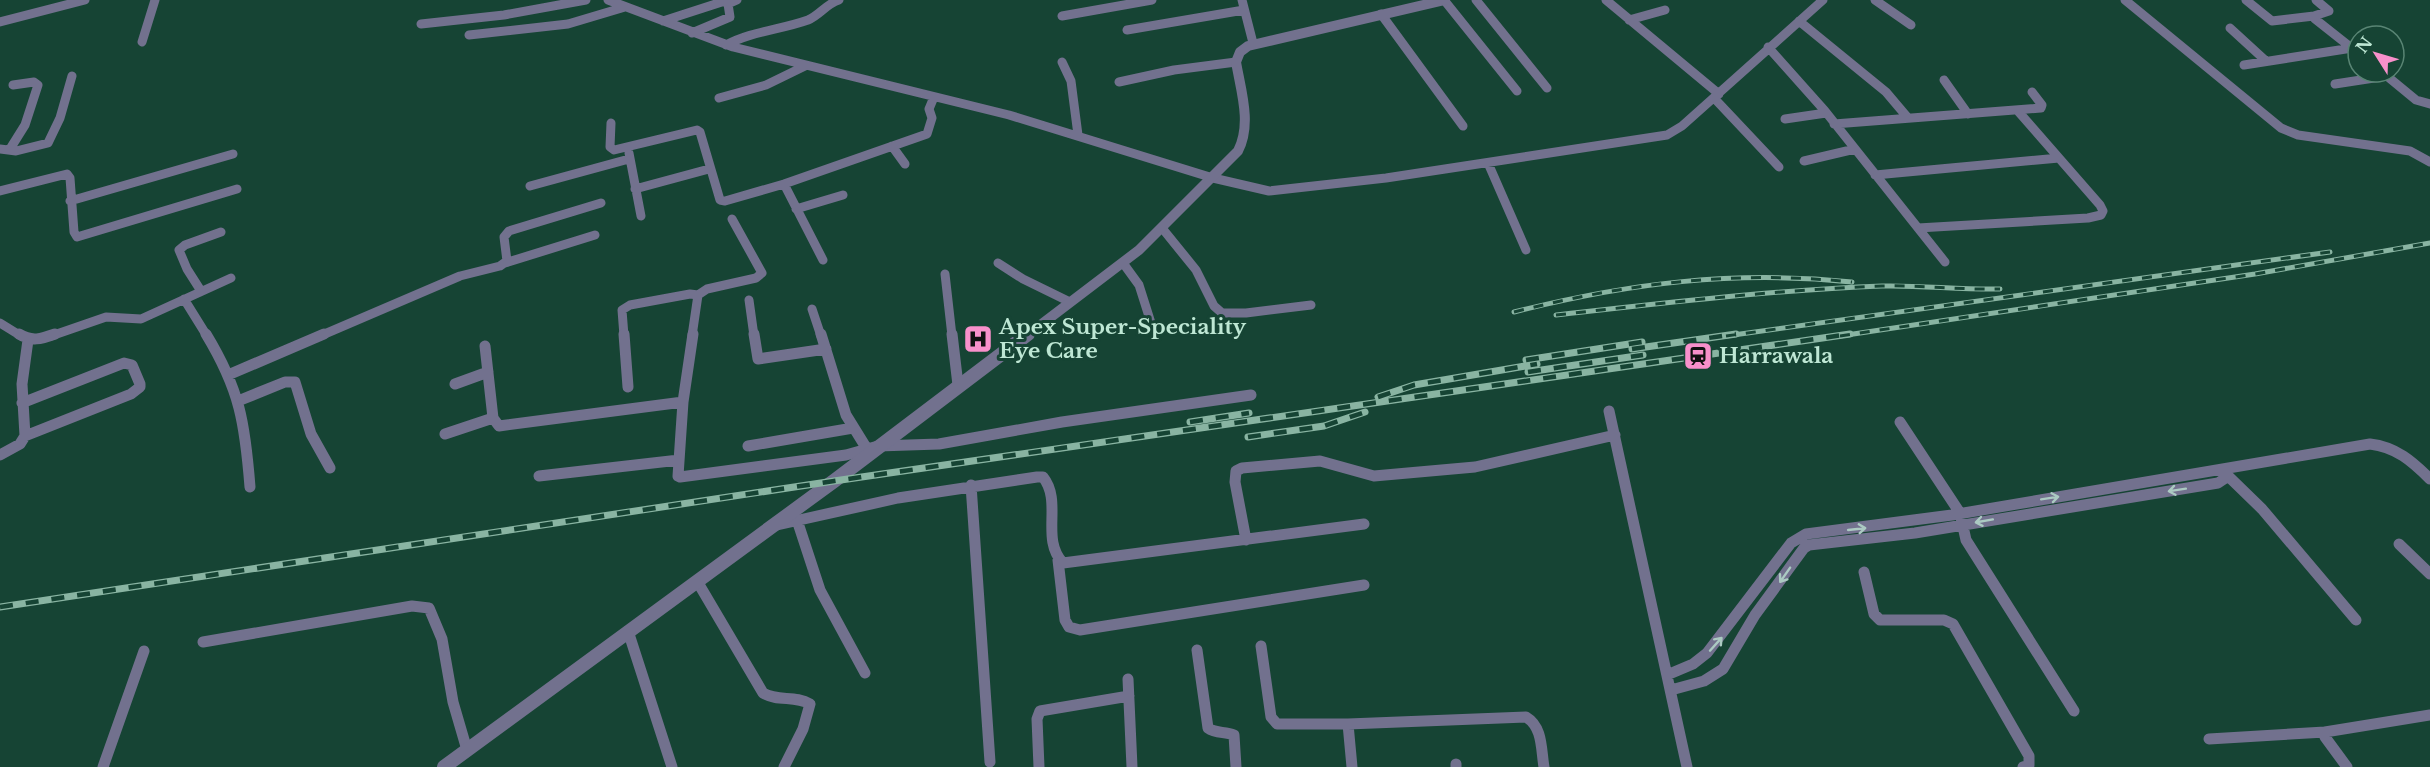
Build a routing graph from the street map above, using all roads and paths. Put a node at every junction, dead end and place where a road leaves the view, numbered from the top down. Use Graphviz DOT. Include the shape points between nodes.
graph roads {
  1 [pos="85,0"];
  2 [pos="155,0"];
  3 [pos="586,0"];
  4 [pos="608,0"];
  5 [pos="728,0"];
  6 [pos="737,0"];
  7 [pos="839,0"];
  8 [pos="1152,0"];
  9 [pos="1242,0"];
  10 [pos="1444,0"];
  11 [pos="1476,0"];
  12 [pos="1606,0"];
  13 [pos="1823,0"];
  14 [pos="1875,0"];
  15 [pos="2125,0"];
  16 [pos="2246,0"];
  17 [pos="2316,0"];
  18 [pos="625,7"];
  19 [pos="1244,10"];
  20 [pos="1665,10"];
  21 [pos="1381,14"];
  22 [pos="1062,16"];
  23 [pos="2314,16"];
  24 [pos="1629,20"];
  25 [pos="663,21"];
  26 [pos="1799,21"];
  27 [pos="0,22"];
  28 [pos="421,24"];
  29 [pos="1911,26"];
  30 [pos="2230,28"];
  31 [pos="1127,30"];
  32 [pos="692,33"];
  33 [pos="469,35"];
  34 [pos="142,42"];
  35 [pos="1254,43"];
  36 [pos="2346,44"];
  37 [pos="726,45"];
  38 [pos="1768,47"];
  39 [pos="2346,52"];
  40 [pos="1062,62"];
  41 [pos="1236,62"];
  42 [pos="2266,62"];
  43 [pos="2244,65"];
  44 [pos="805,66"];
  45 [pos="72,76"];
  46 [pos="1944,80"];
  47 [pos="1119,82"];
  48 [pos="2346,82"];
  49 [pos="2335,84"];
  50 [pos="2396,84"];
  51 [pos="13,85"];
  52 [pos="1547,88"];
  53 [pos="1517,91"];
  54 [pos="2032,92"];
  55 [pos="1717,96"];
  56 [pos="934,97"];
  57 [pos="719,98"];
  58 [pos="2430,104"];
  59 [pos="2018,111"];
  60 [pos="1826,113"];
  61 [pos="1968,114"];
  62 [pos="1908,118"];
  63 [pos="1785,119"];
  64 [pos="611,123"];
  65 [pos="1834,124"];
  66 [pos="1463,126"];
  67 [pos="1078,135"];
  68 [pos="892,146"];
  69 [pos="628,147"];
  70 [pos="5,149"];
  71 [pos="1855,149"];
  72 [pos="233,154"];
  73 [pos="2059,158"];
  74 [pos="629,159"];
  75 [pos="1804,160"];
  76 [pos="2430,162"];
  77 [pos="1488,163"];
  78 [pos="905,164"];
  79 [pos="1779,167"];
  80 [pos="709,169"];
  81 [pos="1875,175"];
  82 [pos="1213,178"];
  83 [pos="784,184"];
  84 [pos="530,186"];
  85 [pos="237,189"];
  86 [pos="634,189"];
  87 [pos="0,191"];
  88 [pos="843,195"];
  89 [pos="70,201"];
  90 [pos="601,203"];
  91 [pos="796,209"];
  92 [pos="641,216"];
  93 [pos="732,219"];
  94 [pos="1162,228"];
  95 [pos="1918,228"];
  96 [pos="222,232"];
  97 [pos="595,235"];
  98 [pos="1526,250"];
  99 [pos="823,260"];
  100 [pos="1945,262"];
  101 [pos="505,263"];
  102 [pos="998,263"];
  103 [pos="1124,263"];
  104 [pos="945,274"];
  105 [pos="231,278"];
  106 [pos="201,291"];
  107 [pos="698,295"];
  108 [pos="184,299"];
  109 [pos="749,300"];
  110 [pos="1070,302"];
  111 [pos="1311,305"];
  112 [pos="812,309"];
  113 [pos="0,323"];
  114 [pos="1152,326"];
  115 [pos="28,340"];
  116 [pos="485,346"];
  117 [pos="826,349"];
  118 [pos="488,372"];
  119 [pos="228,375"];
  120 [pos="455,384"];
  121 [pos="958,385"];
  122 [pos="628,387"];
  123 [pos="1251,395"];
  124 [pos="238,401"];
  125 [pos="682,402"];
  126 [pos="22,403"];
  127 [pos="1609,411"];
  128 [pos="493,418"];
  129 [pos="1899,422"];
  130 [pos="853,428"];
  131 [pos="445,434"];
  132 [pos="1615,435"];
  133 [pos="25,436"];
  134 [pos="748,446"];
  135 [pos="873,448"];
  136 [pos="0,454"];
  137 [pos="679,460"];
  138 [pos="330,468"];
  139 [pos="2225,471"];
  140 [pos="539,476"];
  141 [pos="2430,479"];
  142 [pos="970,485"];
  143 [pos="250,487"];
  144 [pos="1960,519"];
  145 [pos="797,520"];
  146 [pos="1365,524"];
  147 [pos="773,526"];
  148 [pos="1798,537"];
  149 [pos="1246,540"];
  150 [pos="2399,544"];
  151 [pos="1807,546"];
  152 [pos="1058,560"];
  153 [pos="1864,572"];
  154 [pos="2430,574"];
  155 [pos="697,580"];
  156 [pos="1364,585"];
  157 [pos="2356,620"];
  158 [pos="628,631"];
  159 [pos="203,642"];
  160 [pos="1261,646"];
  161 [pos="1197,650"];
  162 [pos="144,651"];
  163 [pos="865,673"];
  164 [pos="1667,675"];
  165 [pos="1128,679"];
  166 [pos="1671,690"];
  167 [pos="1129,696"];
  168 [pos="2073,711"];
  169 [pos="2430,715"];
  170 [pos="1348,724"];
  171 [pos="2325,732"];
  172 [pos="2209,739"];
  173 [pos="462,758"];
  174 [pos="990,762"];
  175 [pos="103,767"];
  176 [pos="444,767"];
  177 [pos="672,767"];
  178 [pos="784,767"];
  179 [pos="1039,767"];
  180 [pos="1132,767"];
  181 [pos="1236,767"];
  182 [pos="1352,767"];
  183 [pos="1544,767"];
  184 [pos="1687,767"];
  185 [pos="2023,767"];
  186 [pos="2347,767"];
  1 -- 27 [label="street"];
  2 -- 34 [label="street"];
  3 -- 28 [label="street" via="504,15"];
  4 -- 18 [label="street"];
  5 -- 25 [label="street"];
  6 -- 32 [label="street" via="728,4 730,17"];
  7 -- 37 [label="street" via="826,5 817,16 741,37"];
  8 -- 22 [label="street"];
  9 -- 19 [label="street"];
  10 -- 21 [label="street"];
  10 -- 53 [label="street"];
  11 -- 52 [label="street"];
  12 -- 24 [label="street"];
  13 -- 26 [label="street"];
  14 -- 29 [label="street"];
  15 -- 76 [label="street" via="2281,129 2410,152"];
  16 -- 23 [label="street" via="2272,21"];
  17 -- 23 [label="street" via="2328,11"];
  18 -- 25 [label="street"];
  18 -- 33 [label="street" via="542,27"];
  19 -- 31 [label="street"];
  19 -- 35 [label="street"];
  20 -- 24 [label="street"];
  21 -- 35 [label="street"];
  21 -- 66 [label="street"];
  23 -- 36 [label="street"];
  24 -- 55 [label="street"];
  25 -- 32 [label="street"];
  26 -- 38 [label="street"];
  26 -- 62 [label="street" via="1886,92"];
  30 -- 42 [label="street"];
  32 -- 37 [label="street"];
  35 -- 41 [label="street" via="1240,52"];
  37 -- 44 [label="street"];
  38 -- 55 [label="street"];
  38 -- 60 [label="street"];
  39 -- 42 [label="street"];
  40 -- 67 [label="street" via="1071,81"];
  41 -- 47 [label="street"];
  41 -- 82 [label="street" via="1246,127 1244,139"];
  42 -- 43 [label="street"];
  44 -- 56 [label="street"];
  44 -- 57 [label="street" via="766,85"];
  45 -- 70 [label="street" via="48,143 21,150"];
  46 -- 61 [label="street"];
  48 -- 49 [label="street"];
  50 -- 58 [label="street" via="2416,100"];
  51 -- 70 [label="street" via="38,85 25,125"];
  54 -- 59 [label="street" via="2041,108"];
  55 -- 77 [label="street" via="1667,135"];
  55 -- 79 [label="street"];
  56 -- 67 [label="street"];
  56 -- 68 [label="street" via="927,134"];
  59 -- 61 [label="street"];
  59 -- 73 [label="street"];
  60 -- 63 [label="street"];
  60 -- 65 [label="street"];
  61 -- 62 [label="street"];
  62 -- 65 [label="street"];
  64 -- 69 [label="street" via="610,147"];
  65 -- 71 [label="street"];
  67 -- 82 [label="street"];
  68 -- 78 [label="street"];
  68 -- 83 [label="street"];
  69 -- 74 [label="street"];
  69 -- 80 [label="street" via="697,130"];
  71 -- 75 [label="street"];
  71 -- 81 [label="street"];
  72 -- 89 [label="street"];
  73 -- 81 [label="street"];
  73 -- 95 [label="street" via="2100,205 2101,215"];
  74 -- 84 [label="street"];
  74 -- 86 [label="street"];
  77 -- 82 [label="street" via="1286,191"];
  77 -- 98 [label="street"];
  80 -- 83 [label="street" via="720,200 725,201"];
  80 -- 86 [label="street"];
  81 -- 95 [label="street"];
  82 -- 94 [label="street"];
  83 -- 91 [label="street"];
  85 -- 89 [label="street" via="77,237"];
  86 -- 92 [label="street"];
  87 -- 89 [label="street" via="67,174"];
  88 -- 91 [label="street"];
  90 -- 101 [label="street" via="509,231 504,237"];
  91 -- 99 [label="street"];
  93 -- 107 [label="street" via="761,276 707,289"];
  94 -- 103 [label="street"];
  94 -- 111 [label="street" via="1196,270 1214,306 1222,313"];
  95 -- 100 [label="street"];
  96 -- 106 [label="street" via="179,250"];
  97 -- 101 [label="street"];
  101 -- 119 [label="street" via="452,279"];
  102 -- 110 [label="street"];
  103 -- 110 [label="street"];
  103 -- 114 [label="street" via="1139,285"];
  104 -- 121 [label="street"];
  105 -- 106 [label="street"];
  106 -- 108 [label="street"];
  107 -- 122 [label="street" via="630,305 622,310"];
  107 -- 125 [label="street"];
  108 -- 115 [label="street" via="138,320 112,316"];
  108 -- 119 [label="street"];
  109 -- 117 [label="street" via="758,359"];
  110 -- 121 [label="street"];
  112 -- 117 [label="street"];
  113 -- 115 [label="street"];
  115 -- 126 [label="street"];
  116 -- 118 [label="street"];
  117 -- 130 [label="street" via="834,384"];
  118 -- 120 [label="street"];
  118 -- 128 [label="street"];
  119 -- 124 [label="street"];
  121 -- 135 [label="street"];
  123 -- 135 [label="street" via="939,444"];
  124 -- 138 [label="street" via="285,382 295,382 311,434"];
  124 -- 143 [label="street" via="247,440"];
  125 -- 128 [label="street" via="507,426 499,426"];
  125 -- 137 [label="street"];
  126 -- 133 [label="street"];
  126 -- 133 [label="street" via="124,363 132,365 140,384 131,394"];
  127 -- 132 [label="street"];
  128 -- 131 [label="street"];
  129 -- 144 [label="street"];
  130 -- 134 [label="street"];
  130 -- 135 [label="street" via="860,443"];
  132 -- 149 [label="street" via="1474,467 1374,476 1320,461 1242,468 1236,471 1235,482"];
  132 -- 164 [label="street"];
  133 -- 136 [label="street" via="20,444"];
  135 -- 137 [label="street" via="680,477"];
  135 -- 147 [label="street"];
  137 -- 140 [label="street"];
  139 -- 141 [label="street" via="2378,444 2407,456"];
  139 -- 144 [label="street" via="2224,479 2218,483"];
  139 -- 157 [label="street"];
  142 -- 145 [label="street"];
  142 -- 152 [label="street" via="1037,477 1047,480"];
  142 -- 174 [label="street"];
  148 -- 144 [label="street, one-way"];
  144 -- 151 [label="street"];
  144 -- 168 [label="street" via="1982,569"];
  145 -- 147 [label="street"];
  145 -- 163 [label="street" via="824,599 858,654"];
  146 -- 149 [label="street"];
  147 -- 155 [label="street"];
  148 -- 151 [label="street"];
  164 -- 148 [label="street, one-way" via="1707,653"];
  149 -- 152 [label="street" via="1069,563"];
  150 -- 154 [label="street"];
  151 -- 166 [label="street, one-way" via="1755,615 1723,669 1704,681"];
  152 -- 156 [label="street" via="1065,620 1069,627 1080,630"];
  153 -- 185 [label="street" via="1874,614 1880,620 1944,620 1953,624 2030,756 2029,765"];
  155 -- 158 [label="street"];
  155 -- 178 [label="street" via="763,693 772,699 803,700 810,704 803,729"];
  158 -- 173 [label="street"];
  158 -- 177 [label="street"];
  159 -- 173 [label="street" via="412,606 429,608 439,632"];
  160 -- 170 [label="street" via="1273,721 1284,725"];
  161 -- 181 [label="street" via="1208,728 1234,735"];
  162 -- 175 [label="street"];
  164 -- 166 [label="street"];
  165 -- 167 [label="street"];
  166 -- 184 [label="street"];
  167 -- 179 [label="street" via="1040,711"];
  167 -- 180 [label="street"];
  169 -- 171 [label="street"];
  170 -- 182 [label="street"];
  170 -- 183 [label="street" via="1526,717 1538,730"];
  171 -- 172 [label="street"];
  171 -- 186 [label="street"];
  173 -- 176 [label="street"];
}
